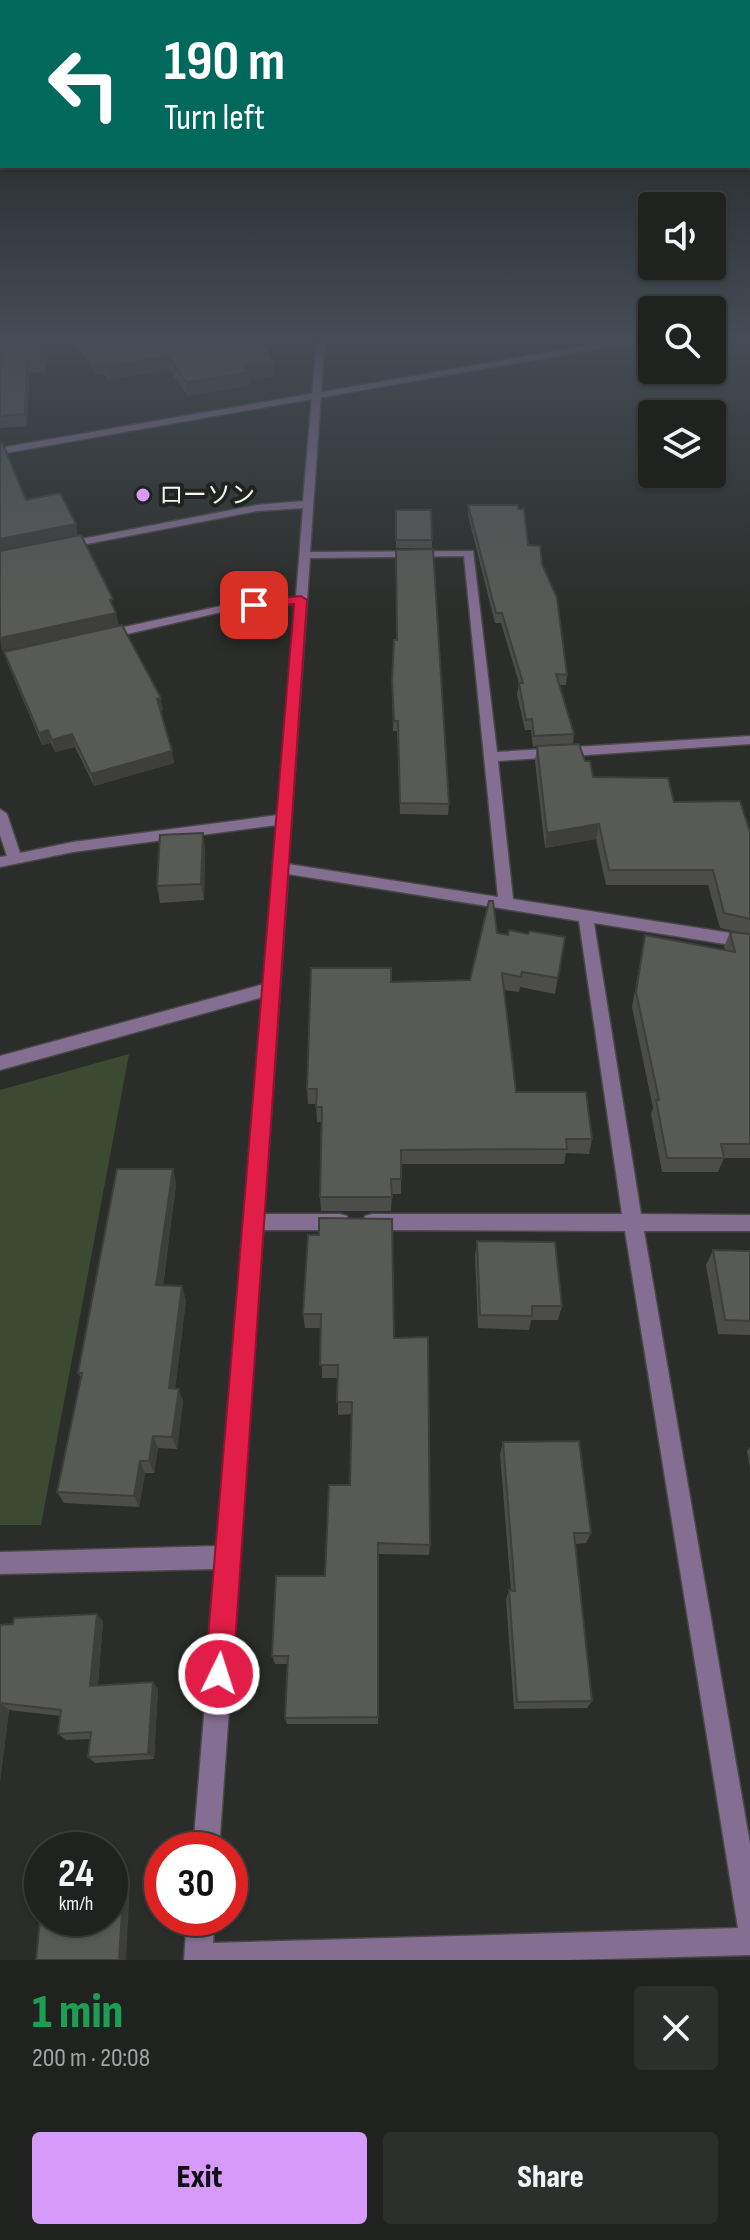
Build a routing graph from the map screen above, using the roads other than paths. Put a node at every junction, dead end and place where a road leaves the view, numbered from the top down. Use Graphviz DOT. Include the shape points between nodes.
graph roads {
  1 [pos="127,428"];
  2 [pos="314,428"];
  3 [pos="0,451"];
  4 [pos="308,504"];
  5 [pos="60,546"];
  6 [pos="304,555"];
  7 [pos="301,600"];
  8 [pos="92,638"];
  9 [pos="750,740"];
  10 [pos="490,757"];
  11 [pos="0,814"];
  12 [pos="284,819"];
  13 [pos="7,860"];
  14 [pos="280,868"];
  15 [pos="506,905"];
  16 [pos="586,918"];
  17 [pos="750,942"];
  18 [pos="272,988"];
  19 [pos="0,1063"];
  20 [pos="254,1222"];
  21 [pos="633,1222"];
  22 [pos="750,1223"];
  23 [pos="228,1557"];
  24 [pos="0,1563"];
  25 [pos="207,1832"];
  26 [pos="750,1923"];
  27 [pos="200,1936"];
  28 [pos="750,1941"];
  29 [pos="198,1959"];
  1 -- 3 [label="street"];
  2 -- 4 [label="street"];
  4 -- 5 [label="street" via="257,508"];
  4 -- 6 [label="street"];
  6 -- 7 [label="street"];
  6 -- 10 [label="street" via="469,553"];
  7 -- 8 [label="street" via="230,607"];
  7 -- 12 [label="street"];
  9 -- 10 [label="street"];
  10 -- 15 [label="street"];
  11 -- 13 [label="street"];
  12 -- 13 [label="street"];
  12 -- 14 [label="street"];
  14 -- 15 [label="street"];
  14 -- 18 [label="street"];
  15 -- 16 [label="street"];
  16 -- 17 [label="street"];
  16 -- 21 [label="street"];
  18 -- 19 [label="street"];
  18 -- 20 [label="street"];
  20 -- 21 [label="street"];
  20 -- 23 [label="street"];
  21 -- 22 [label="street"];
  21 -- 26 [label="street"];
  23 -- 24 [label="street"];
  23 -- 25 [label="street"];
  27 -- 29 [label="street"];
  28 -- 29 [label="street"];
}
